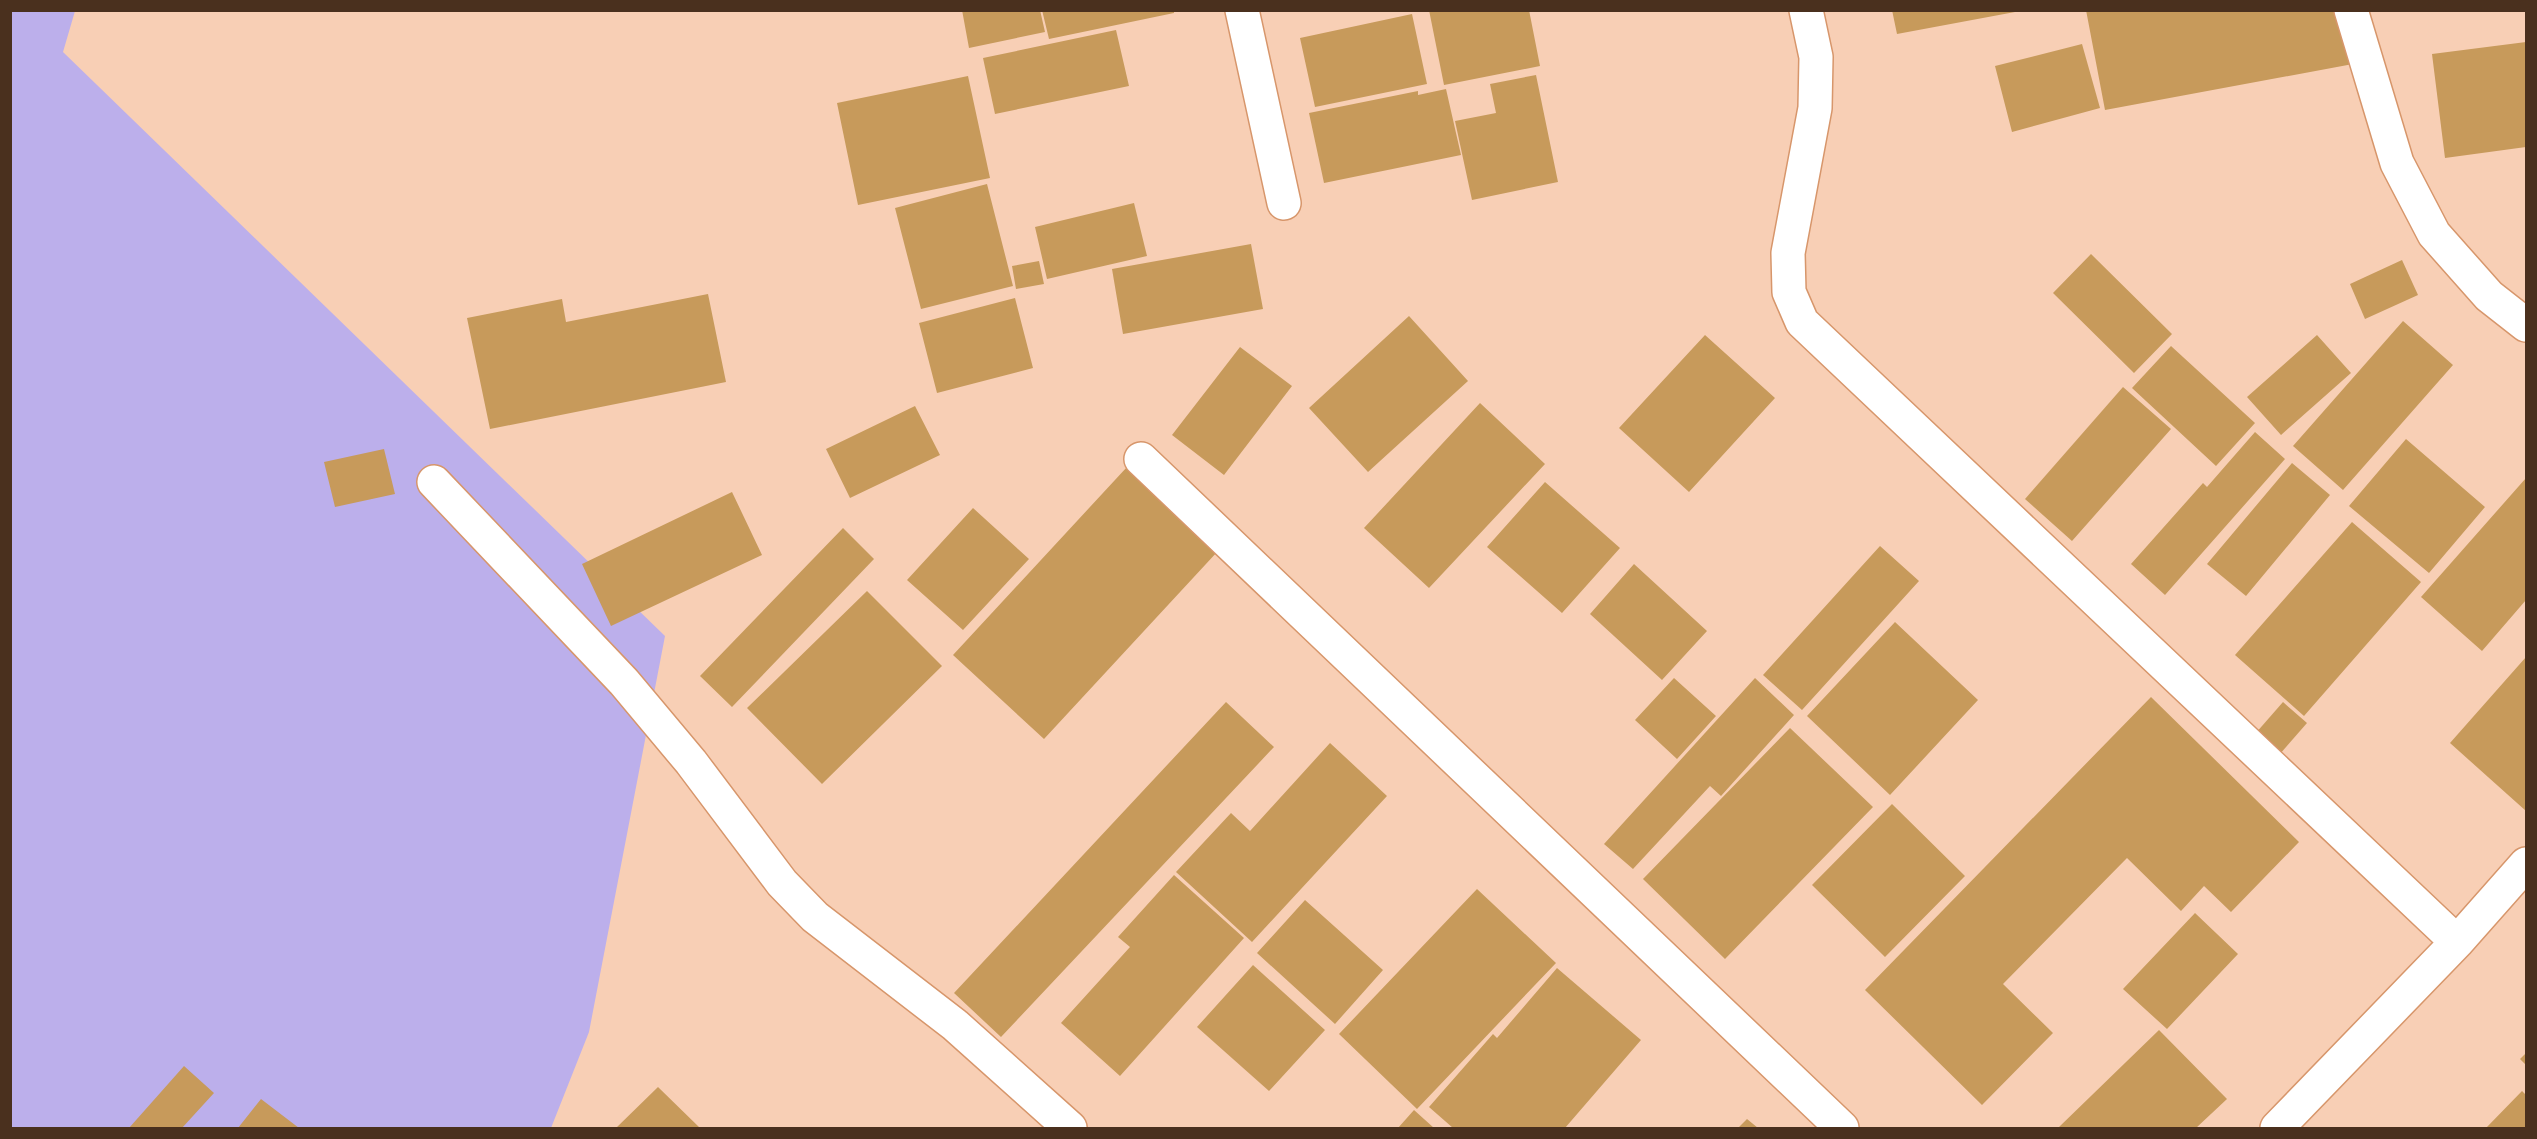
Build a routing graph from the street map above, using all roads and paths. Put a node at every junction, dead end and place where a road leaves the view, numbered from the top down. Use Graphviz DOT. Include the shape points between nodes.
graph roads {
  1 [pos="1242,10"];
  2 [pos="1806,10"];
  3 [pos="2351,10"];
  4 [pos="1284,203"];
  5 [pos="2526,325"];
  6 [pos="1141,459"];
  7 [pos="434,482"];
  8 [pos="2526,864"];
  9 [pos="2457,942"];
  10 [pos="1070,1128"];
  11 [pos="1842,1128"];
  12 [pos="2277,1128"];
  1 -- 4 [label="street"];
  2 -- 9 [label="street" via="1816,57 1815,108 1788,253 1789,292 1802,322"];
  3 -- 5 [label="street" via="2397,163 2434,234 2489,296"];
  6 -- 11 [label="street"];
  7 -- 10 [label="street" via="624,682 691,762 782,883 815,917 955,1025"];
  8 -- 9 [label="street"];
  9 -- 12 [label="street"];
}
